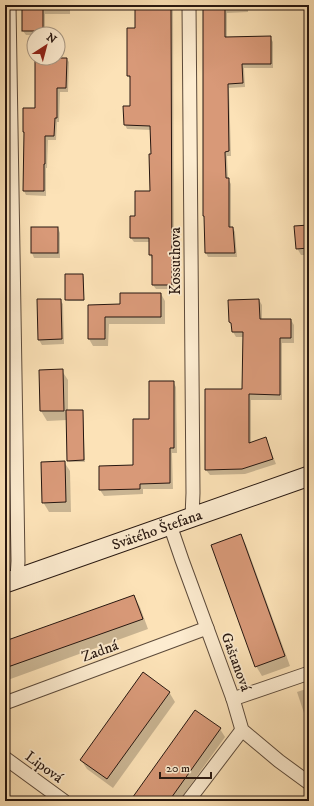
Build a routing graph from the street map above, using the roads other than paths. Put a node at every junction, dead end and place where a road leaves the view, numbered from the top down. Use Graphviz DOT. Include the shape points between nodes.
graph roads {
  1 [pos="9,5"];
  2 [pos="189,5"];
  3 [pos="309,476"];
  4 [pos="192,517"];
  5 [pos="170,525"];
  6 [pos="11,581"];
  7 [pos="207,628"];
  8 [pos="309,673"];
  9 [pos="233,699"];
  10 [pos="5,703"];
  11 [pos="242,730"];
  12 [pos="5,758"];
  13 [pos="309,783"];
  14 [pos="64,801"];
  15 [pos="188,801"];
  1 -- 6 [label="street" via="18,553"];
  2 -- 4 [label="street, Kossuthova"];
  3 -- 4 [label="street, Svätého Štefana"];
  4 -- 5 [label="street, Svätého Štefana"];
  5 -- 6 [label="street, Svätého Štefana"];
  5 -- 7 [label="street, Gaštanová"];
  7 -- 9 [label="street, Gaštanová"];
  7 -- 10 [label="street, Zadná"];
  8 -- 9 [label="street"];
  9 -- 11 [label="street, Gaštanová"];
  11 -- 13 [label="street" via="279,762"];
  11 -- 15 [label="street"];
  12 -- 14 [label="street, Lipová"];
}
